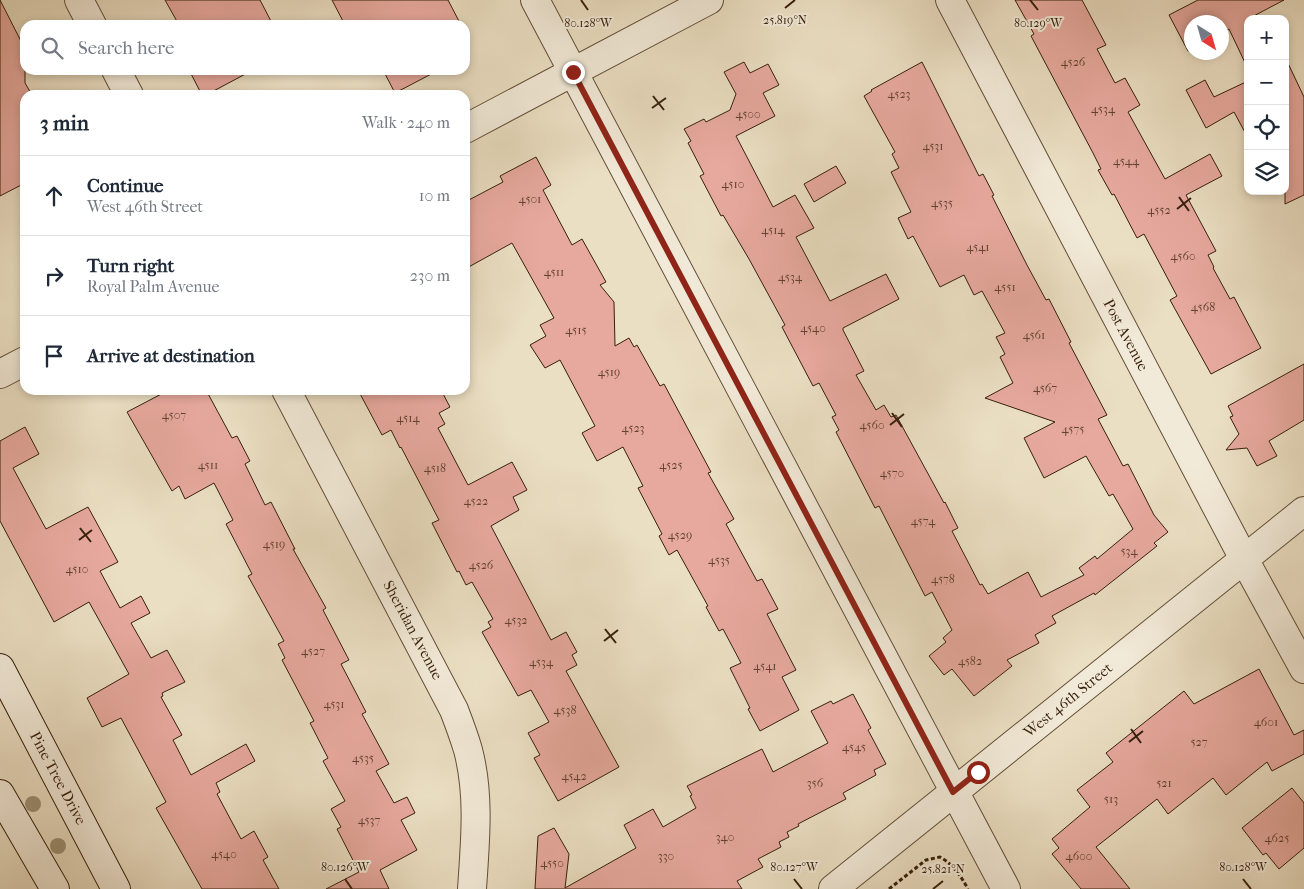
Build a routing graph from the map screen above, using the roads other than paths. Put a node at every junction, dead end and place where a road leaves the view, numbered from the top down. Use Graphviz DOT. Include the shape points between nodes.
graph roads {
  1 [pos="78,0"];
  2 [pos="535,0"];
  3 [pos="709,0"];
  4 [pos="950,0"];
  5 [pos="89,20"];
  6 [pos="573,72"];
  7 [pos="119,75"];
  8 [pos="126,90"];
  9 [pos="470,126"];
  10 [pos="20,364"];
  11 [pos="0,374"];
  12 [pos="289,395"];
  13 [pos="1304,511"];
  14 [pos="1244,559"];
  15 [pos="0,668"];
  16 [pos="1304,669"];
  17 [pos="953,792"];
  18 [pos="0,794"];
  19 [pos="55,889"];
  20 [pos="116,889"];
  21 [pos="472,889"];
  22 [pos="833,889"];
  23 [pos="1006,889"];
  1 -- 5 [label="street"];
  2 -- 6 [label="street"];
  3 -- 6 [label="street"];
  4 -- 14 [label="street, Post Avenue"];
  6 -- 9 [label="street"];
  6 -- 17 [label="street"];
  7 -- 8 [label="street"];
  10 -- 11 [label="street"];
  12 -- 21 [label="street, Sheridan Avenue" via="458,719 468,751 474,788 476,833"];
  13 -- 14 [label="street, West 46th Street"];
  14 -- 16 [label="street, Post Avenue"];
  14 -- 17 [label="street, West 46th Street"];
  15 -- 20 [label="street, Pine Tree Drive"];
  17 -- 22 [label="street, West 46th Street"];
  17 -- 23 [label="street"];
  18 -- 19 [label="street"];
}
